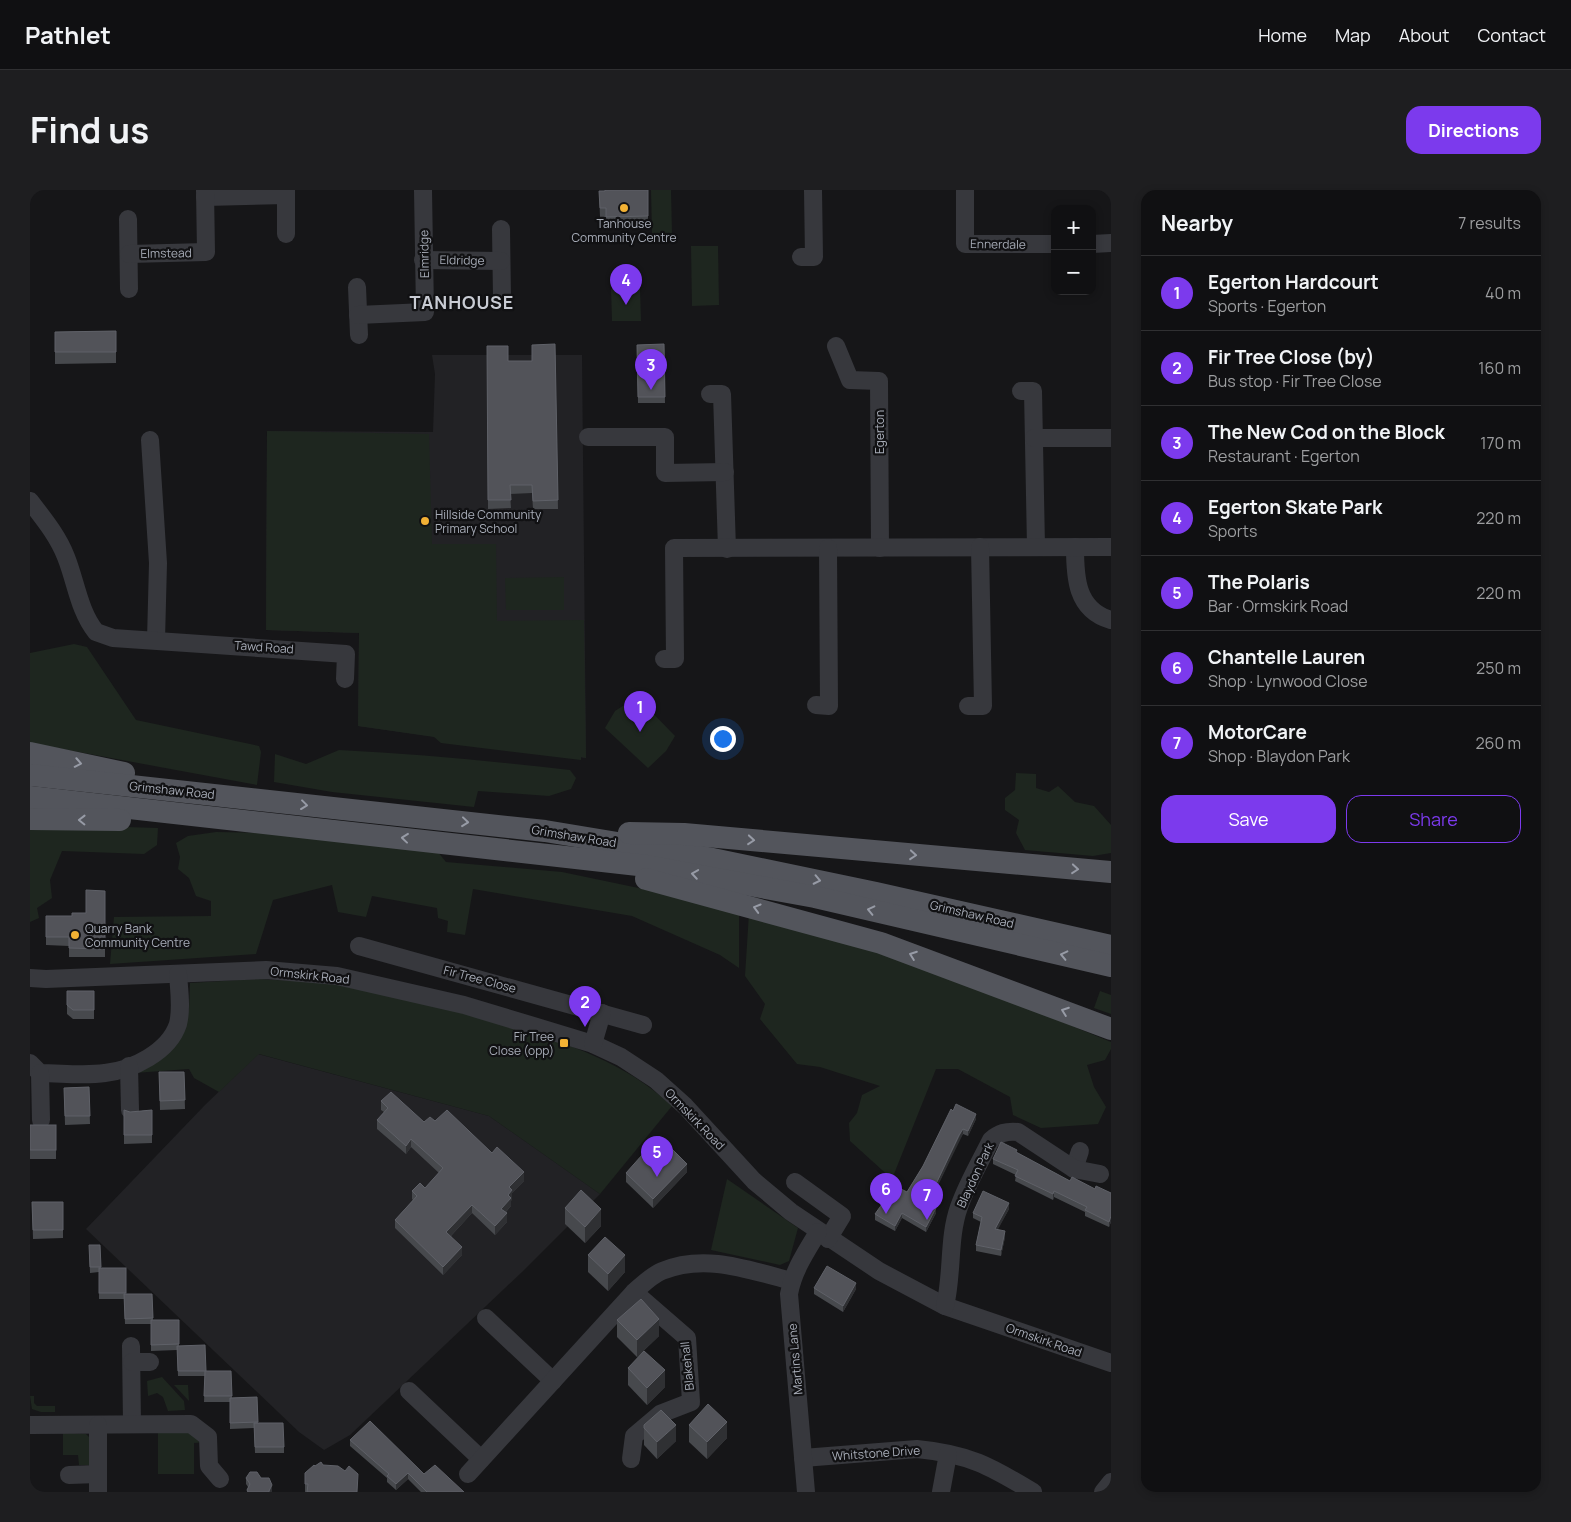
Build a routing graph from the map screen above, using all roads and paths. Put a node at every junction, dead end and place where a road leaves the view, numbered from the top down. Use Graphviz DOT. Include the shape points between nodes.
graph roads {
  1 [pos="423,190"];
  2 [pos="813,190"];
  3 [pos="965,190"];
  4 [pos="205,193"];
  5 [pos="286,193"];
  6 [pos="128,219"];
  7 [pos="501,229"];
  8 [pos="286,234"];
  9 [pos="1111,243"];
  10 [pos="1051,244"];
  11 [pos="1096,244"];
  12 [pos="129,254"];
  13 [pos="801,257"];
  14 [pos="423,260"];
  15 [pos="501,260"];
  16 [pos="357,287"];
  17 [pos="130,289"];
  18 [pos="502,298"];
  19 [pos="358,314"];
  20 [pos="359,335"];
  21 [pos="836,346"];
  22 [pos="1022,392"];
  23 [pos="710,394"];
  24 [pos="588,437"];
  25 [pos="1034,438"];
  26 [pos="1111,438"];
  27 [pos="150,440"];
  28 [pos="725,472"];
  29 [pos="30,501"];
  30 [pos="980,547"];
  31 [pos="1036,547"];
  32 [pos="1075,547"];
  33 [pos="1111,547"];
  34 [pos="727,548"];
  35 [pos="828,548"];
  36 [pos="880,548"];
  37 [pos="1111,620"];
  38 [pos="156,640"];
  39 [pos="664,659"];
  40 [pos="345,679"];
  41 [pos="816,705"];
  42 [pos="968,706"];
  43 [pos="30,753"];
  44 [pos="30,775"];
  45 [pos="30,797"];
  46 [pos="255,799"];
  47 [pos="30,819"];
  48 [pos="253,823"];
  49 [pos="545,831"];
  50 [pos="540,853"];
  51 [pos="1111,872"];
  52 [pos="359,946"];
  53 [pos="1111,946"];
  54 [pos="1111,966"];
  55 [pos="178,974"];
  56 [pos="30,978"];
  57 [pos="602,1013"];
  58 [pos="643,1025"];
  59 [pos="1111,1028"];
  60 [pos="592,1044"];
  61 [pos="129,1066"];
  62 [pos="35,1068"];
  63 [pos="130,1110"];
  64 [pos="40,1120"];
  65 [pos="1080,1151"];
  66 [pos="1074,1169"];
  67 [pos="1100,1174"];
  68 [pos="795,1182"];
  69 [pos="823,1235"];
  70 [pos="792,1281"];
  71 [pos="634,1292"];
  72 [pos="945,1306"];
  73 [pos="486,1318"];
  74 [pos="150,1362"];
  75 [pos="1111,1363"];
  76 [pos="553,1380"];
  77 [pos="409,1391"];
  78 [pos="98,1424"];
  79 [pos="132,1424"];
  80 [pos="30,1425"];
  81 [pos="948,1454"];
  82 [pos="803,1458"];
  83 [pos="481,1459"];
  84 [pos="631,1460"];
  85 [pos="468,1474"];
  86 [pos="69,1475"];
  87 [pos="220,1479"];
  88 [pos="1111,1482"];
  89 [pos="98,1483"];
  90 [pos="806,1492"];
  91 [pos="940,1492"];
  92 [pos="1033,1492"];
  93 [pos="1104,1492"];
  1 -- 14 [label="street, Elmridge"];
  2 -- 13 [label="street" via="814,257"];
  3 -- 10 [label="street, Ennerdale" via="965,244"];
  4 -- 5 [label="street, Elmstead"];
  4 -- 12 [label="street, Elmstead" via="206,252"];
  5 -- 8 [label="street, Elmstead"];
  6 -- 12 [label="street, Elmstead"];
  7 -- 15 [label="street"];
  9 -- 11 [label="street"];
  12 -- 17 [label="street, Elmstead"];
  14 -- 15 [label="street, Eldridge"];
  14 -- 19 [label="street, Elmridge" via="425,312"];
  15 -- 18 [label="street"];
  16 -- 19 [label="street"];
  19 -- 20 [label="street"];
  21 -- 36 [label="street, Egerton" via="850,380 879,381"];
  22 -- 25 [label="street" via="1033,392"];
  23 -- 28 [label="street" via="722,394"];
  24 -- 28 [label="street" via="665,437 665,473"];
  25 -- 26 [label="street"];
  25 -- 31 [label="street"];
  27 -- 38 [label="street" via="158,564"];
  28 -- 34 [label="street"];
  29 -- 38 [label="street, Tawd Road" via="58,541 84,613 96,632 108,637"];
  30 -- 31 [label="street"];
  30 -- 36 [label="street"];
  30 -- 42 [label="street" via="983,706"];
  31 -- 32 [label="street"];
  32 -- 33 [label="street"];
  32 -- 37 [label="street" via="1077,588 1096,614"];
  34 -- 35 [label="street"];
  34 -- 39 [label="street" via="674,548 675,659"];
  35 -- 36 [label="street"];
  35 -- 41 [label="street" via="829,706"];
  38 -- 40 [label="street, Tawd Road" via="346,654"];
  43 -- 46 [label="main road, one-way"];
  44 -- 46 [label="main road, Grimshaw Road"];
  45 -- 48 [label="main road, Grimshaw Road"];
  46 -- 49 [label="main road, Grimshaw Road, one-way"];
  48 -- 47 [label="main road, one-way"];
  50 -- 48 [label="main road, Grimshaw Road, one-way"];
  49 -- 51 [label="main road, one-way" via="684,834"];
  49 -- 53 [label="main road, Grimshaw Road, one-way" via="718,860"];
  54 -- 50 [label="main road, Grimshaw Road, one-way" via="748,883 648,866"];
  59 -- 50 [label="main road, one-way" via="881,943"];
  52 -- 57 [label="street, Fir Tree Close"];
  55 -- 56 [label="street, Ormskirk Road"];
  55 -- 60 [label="street, Ormskirk Road" via="266,970 336,976 464,1005"];
  55 -- 61 [label="street" via="178,1025 158,1050"];
  57 -- 58 [label="street, Fir Tree Close"];
  57 -- 60 [label="street"];
  60 -- 69 [label="street, Ormskirk Road" via="621,1057 656,1080 685,1106 754,1181"];
  61 -- 62 [label="street" via="104,1073"];
  61 -- 63 [label="street"];
  62 -- 64 [label="street"];
  65 -- 66 [label="street"];
  66 -- 67 [label="street, Blaydon Park"];
  66 -- 72 [label="street, Blaydon Park" via="1018,1132 998,1134 990,1140 959,1207"];
  68 -- 69 [label="street, Martins Lane" via="842,1216"];
  69 -- 70 [label="street, Martins Lane"];
  69 -- 72 [label="street, Ormskirk Road" via="879,1271"];
  70 -- 71 [label="street" via="729,1264 689,1263 660,1271"];
  70 -- 82 [label="street, Martins Lane" via="789,1294"];
  71 -- 76 [label="street"];
  71 -- 84 [label="street, Blakehall" via="687,1338 691,1402 660,1414 634,1436"];
  72 -- 75 [label="street, Ormskirk Road"];
  73 -- 76 [label="street"];
  74 -- 79 [label="street" via="131,1354"];
  76 -- 83 [label="street"];
  77 -- 83 [label="street"];
  78 -- 79 [label="street"];
  78 -- 80 [label="street"];
  78 -- 89 [label="street"];
  79 -- 87 [label="street" via="191,1424 208,1437 210,1466"];
  81 -- 82 [label="street, Whitstone Drive" via="917,1449"];
  81 -- 91 [label="street"];
  81 -- 92 [label="street, Whitstone Drive" via="992,1467"];
  82 -- 90 [label="street, Martins Lane"];
  83 -- 85 [label="street"];
  86 -- 89 [label="street"];
  88 -- 93 [label="street"];
}
